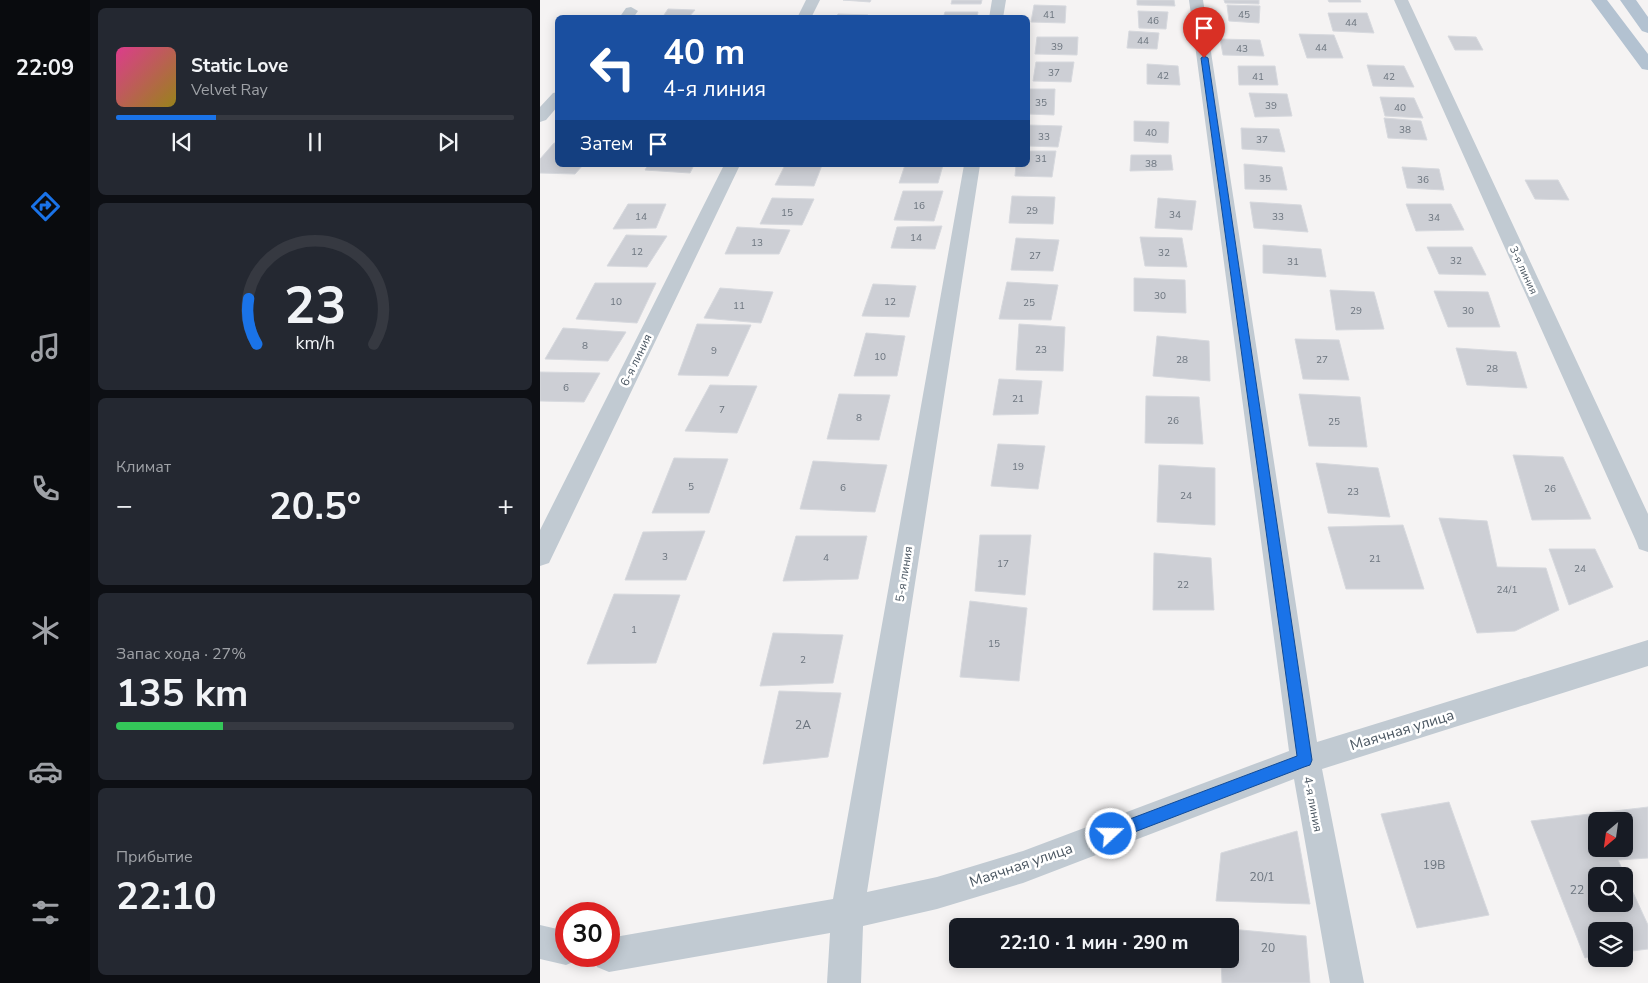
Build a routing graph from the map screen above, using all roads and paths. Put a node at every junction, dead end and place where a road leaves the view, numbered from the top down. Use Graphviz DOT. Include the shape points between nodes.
graph roads {
  1 [pos="813,0"];
  2 [pos="999,0"];
  3 [pos="1196,0"];
  4 [pos="1401,0"];
  5 [pos="1600,0"];
  6 [pos="1628,0"];
  7 [pos="806,15"];
  8 [pos="996,15"];
  9 [pos="1648,28"];
  10 [pos="1648,65"];
  11 [pos="555,100"];
  12 [pos="540,117"];
  13 [pos="731,167"];
  14 [pos="972,167"];
  15 [pos="1648,540"];
  16 [pos="540,555"];
  17 [pos="1645,661"];
  18 [pos="1304,760"];
  19 [pos="847,913"];
  20 [pos="540,942"];
  21 [pos="555,945"];
  22 [pos="620,953"];
  23 [pos="844,983"];
  24 [pos="1347,983"];
  1 -- 7 [label="street"];
  2 -- 8 [label="street"];
  3 -- 18 [label="street, 4-я линия"];
  4 -- 15 [label="street, 3-я линия"];
  5 -- 10 [label="main road"];
  6 -- 9 [label="main road"];
  11 -- 12 [label="street"];
  13 -- 16 [label="street, 6-я линия"];
  14 -- 19 [label="street, 5-я линия"];
  17 -- 18 [label="street, Маячная улица"];
  18 -- 19 [label="street, Маячная улица" via="1023,867 937,893"];
  18 -- 24 [label="street, 4-я линия"];
  19 -- 22 [label="street, Маячная улица"];
  19 -- 23 [label="street, 5-я линия"];
  20 -- 21 [label="street"];
}
